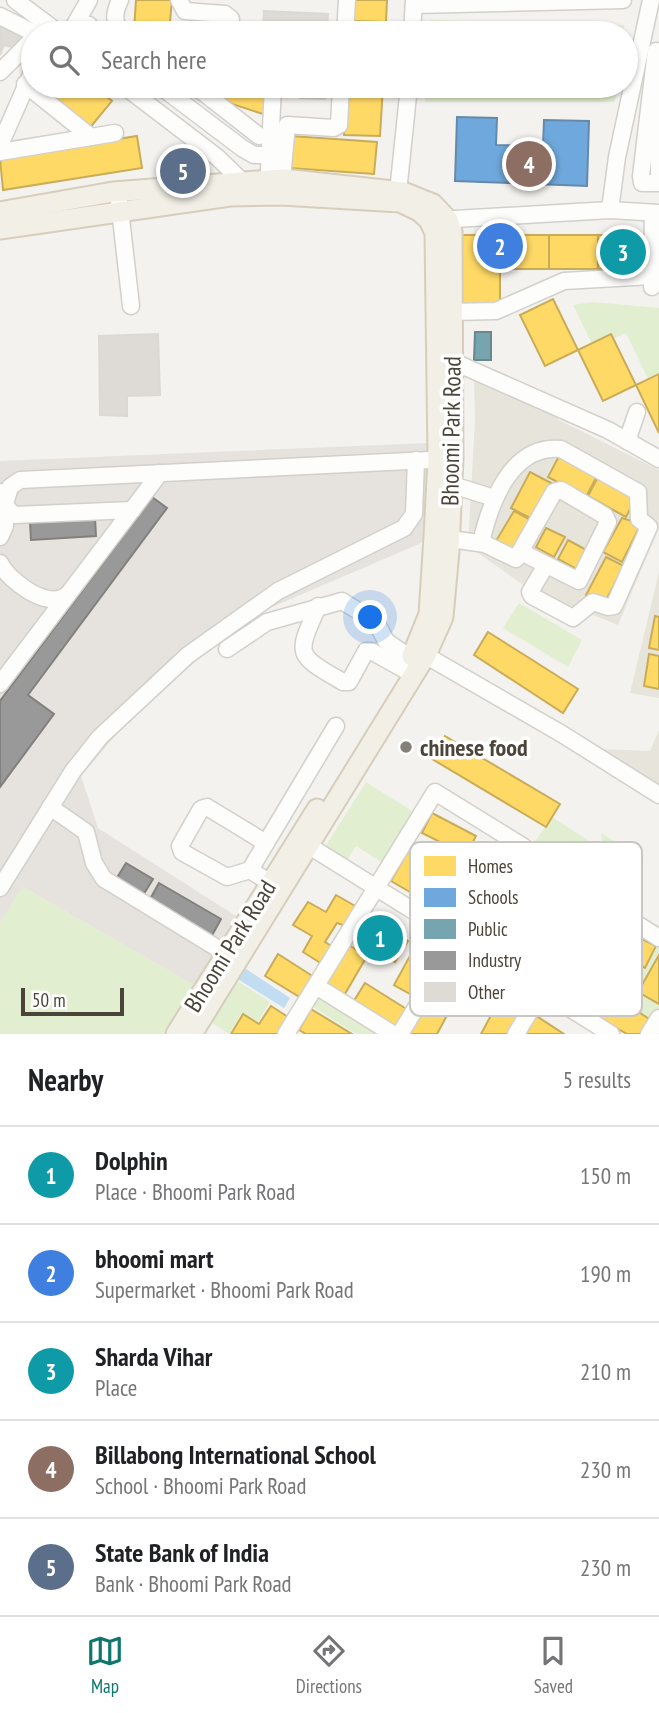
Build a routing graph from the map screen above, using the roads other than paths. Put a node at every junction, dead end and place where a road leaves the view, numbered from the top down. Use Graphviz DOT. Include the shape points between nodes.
graph roads {
  1 [pos="15,0"];
  2 [pos="89,0"];
  3 [pos="120,0"];
  4 [pos="180,0"];
  5 [pos="347,0"];
  6 [pos="623,0"];
  7 [pos="651,0"];
  8 [pos="414,2"];
  9 [pos="504,2"];
  10 [pos="0,16"];
  11 [pos="40,21"];
  12 [pos="64,21"];
  13 [pos="116,21"];
  14 [pos="231,21"];
  15 [pos="346,21"];
  16 [pos="413,21"];
  17 [pos="21,22"];
  18 [pos="21,51"];
  19 [pos="652,51"];
  20 [pos="0,72"];
  21 [pos="21,96"];
  22 [pos="51,98"];
  23 [pos="140,98"];
  24 [pos="176,98"];
  25 [pos="217,98"];
  26 [pos="273,98"];
  27 [pos="340,98"];
  28 [pos="408,98"];
  29 [pos="659,101"];
  30 [pos="272,128"];
  31 [pos="115,133"];
  32 [pos="91,137"];
  33 [pos="0,145"];
  34 [pos="0,152"];
  35 [pos="268,155"];
  36 [pos="659,176"];
  37 [pos="642,183"];
  38 [pos="659,184"];
  39 [pos="267,188"];
  40 [pos="118,192"];
  41 [pos="398,198"];
  42 [pos="610,211"];
  43 [pos="0,212"];
  44 [pos="121,212"];
  45 [pos="651,213"];
  46 [pos="438,220"];
  47 [pos="0,229"];
  48 [pos="654,275"];
  49 [pos="131,306"];
  50 [pos="452,312"];
  51 [pos="444,358"];
  52 [pos="637,412"];
  53 [pos="627,441"];
  54 [pos="445,459"];
  55 [pos="659,459"];
  56 [pos="416,460"];
  57 [pos="160,473"];
  58 [pos="121,475"];
  59 [pos="444,483"];
  60 [pos="7,485"];
  61 [pos="494,498"];
  62 [pos="134,508"];
  63 [pos="107,511"];
  64 [pos="5,513"];
  65 [pos="116,530"];
  66 [pos="441,537"];
  67 [pos="481,543"];
  68 [pos="521,552"];
  69 [pos="0,563"];
  70 [pos="546,565"];
  71 [pos="65,596"];
  72 [pos="42,598"];
  73 [pos="318,606"];
  74 [pos="47,621"];
  75 [pos="376,622"];
  76 [pos="227,649"];
  77 [pos="366,651"];
  78 [pos="415,662"];
  79 [pos="0,684"];
  80 [pos="336,726"];
  81 [pos="659,795"];
  82 [pos="50,807"];
  83 [pos="516,842"];
  84 [pos="266,843"];
  85 [pos="304,843"];
  86 [pos="250,870"];
  87 [pos="276,887"];
  88 [pos="0,888"];
  89 [pos="376,888"];
  90 [pos="410,909"];
  91 [pos="642,927"];
  92 [pos="659,938"];
  93 [pos="235,949"];
  94 [pos="316,986"];
  95 [pos="412,1016"];
  96 [pos="527,1016"];
  97 [pos="582,1016"];
  98 [pos="659,1018"];
  99 [pos="176,1034"];
  100 [pos="192,1034"];
  101 [pos="286,1034"];
  102 [pos="393,1034"];
  103 [pos="400,1034"];
  104 [pos="516,1034"];
  105 [pos="611,1034"];
  106 [pos="649,1034"];
  1 -- 11 [label="street"];
  2 -- 12 [label="street"];
  3 -- 13 [label="street"];
  4 -- 14 [label="street" via="185,11 225,14"];
  5 -- 15 [label="street"];
  6 -- 9 [label="street"];
  7 -- 19 [label="street"];
  8 -- 9 [label="street"];
  8 -- 16 [label="street"];
  10 -- 17 [label="street"];
  18 -- 20 [label="street"];
  19 -- 37 [label="street"];
  19 -- 42 [label="street"];
  21 -- 33 [label="street"];
  22 -- 32 [label="street"];
  23 -- 39 [label="street" via="217,157"];
  24 -- 35 [label="street" via="242,148 254,155"];
  25 -- 30 [label="street"];
  26 -- 30 [label="street"];
  27 -- 30 [label="street" via="339,125 334,128"];
  28 -- 41 [label="street"];
  29 -- 36 [label="street"];
  30 -- 35 [label="street"];
  30 -- 39 [label="street"];
  31 -- 32 [label="street"];
  32 -- 34 [label="street"];
  35 -- 39 [label="street"];
  37 -- 38 [label="street"];
  37 -- 45 [label="street"];
  39 -- 40 [label="main road"];
  39 -- 41 [label="main road"];
  39 -- 44 [label="main road"];
  40 -- 43 [label="main road"];
  40 -- 44 [label="street"];
  41 -- 46 [label="main road" via="433,204"];
  42 -- 45 [label="street"];
  42 -- 46 [label="street"];
  44 -- 47 [label="main road"];
  44 -- 49 [label="street"];
  45 -- 48 [label="street"];
  46 -- 50 [label="main road, Bhoomi Park Road" via="452,231"];
  46 -- 51 [label="main road, Bhoomi Park Road" via="435,233"];
  48 -- 50 [label="street" via="564,281 496,311"];
  50 -- 51 [label="main road, Bhoomi Park Road"];
  51 -- 53 [label="street"];
  51 -- 54 [label="main road, Bhoomi Park Road"];
  52 -- 53 [label="street"];
  53 -- 55 [label="street"];
  54 -- 56 [label="street"];
  54 -- 59 [label="main road, Bhoomi Park Road"];
  56 -- 57 [label="street"];
  56 -- 82 [label="street" via="414,514 404,528 278,591 188,655 100,737"];
  57 -- 58 [label="street"];
  57 -- 62 [label="street"];
  58 -- 60 [label="street"];
  58 -- 62 [label="street" via="136,485"];
  59 -- 61 [label="street"];
  59 -- 66 [label="main road, Bhoomi Park Road"];
  60 -- 64 [label="street"];
  61 -- 67 [label="street"];
  61 -- 70 [label="street" via="520,460 551,448 561,449 638,492 639,519 649,527 614,606 593,603 573,618 531,596"];
  62 -- 63 [label="street"];
  62 -- 65 [label="street"];
  63 -- 64 [label="street"];
  63 -- 65 [label="street" via="117,517"];
  65 -- 71 [label="street"];
  66 -- 67 [label="street"];
  66 -- 78 [label="main road, Bhoomi Park Road" via="443,617"];
  67 -- 68 [label="street" via="512,559"];
  68 -- 70 [label="street"];
  68 -- 70 [label="street" via="554,492 561,490 605,516 608,522 583,580"];
  69 -- 72 [label="street"];
  71 -- 72 [label="street" via="52,601"];
  71 -- 74 [label="street"];
  72 -- 74 [label="street" via="48,607"];
  73 -- 75 [label="street" via="342,601"];
  73 -- 76 [label="street" via="267,622"];
  73 -- 77 [label="street" via="301,644 303,654 314,665 349,682"];
  74 -- 79 [label="street"];
  75 -- 77 [label="street"];
  75 -- 78 [label="street" via="386,641"];
  77 -- 78 [label="street"];
  78 -- 81 [label="street" via="562,734"];
  78 -- 85 [label="main road, Bhoomi Park Road"];
  80 -- 84 [label="street"];
  82 -- 88 [label="street"];
  82 -- 93 [label="street" via="86,832 97,873 104,879"];
  83 -- 89 [label="street" via="435,792"];
  84 -- 86 [label="street"];
  84 -- 86 [label="street" via="208,807 201,809 180,845 182,852 227,877"];
  85 -- 87 [label="main road, Bhoomi Park Road"];
  85 -- 89 [label="street"];
  86 -- 87 [label="street"];
  87 -- 93 [label="main road, Bhoomi Park Road"];
  89 -- 90 [label="street"];
  89 -- 94 [label="street"];
  91 -- 92 [label="street"];
  93 -- 99 [label="main road, Bhoomi Park Road"];
  93 -- 100 [label="main road, Bhoomi Park Road"];
  94 -- 101 [label="street"];
  94 -- 102 [label="street"];
  95 -- 103 [label="street"];
  96 -- 104 [label="street"];
  97 -- 105 [label="street"];
  98 -- 106 [label="street"];
}
